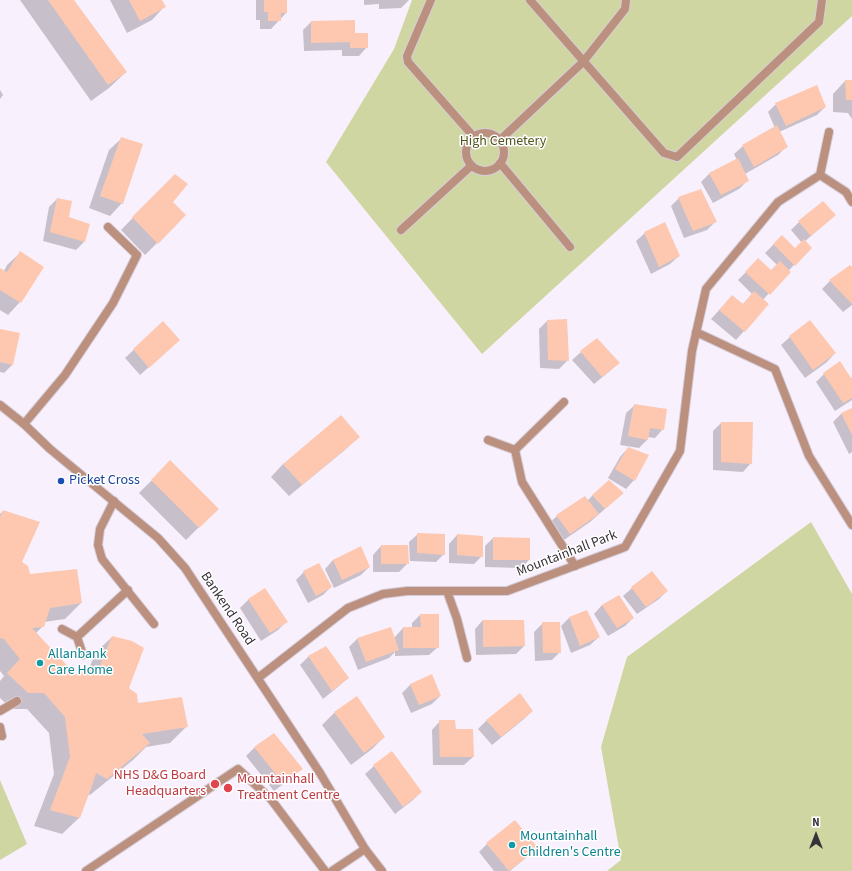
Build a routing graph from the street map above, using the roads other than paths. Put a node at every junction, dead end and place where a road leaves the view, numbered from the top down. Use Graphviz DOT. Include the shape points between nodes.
graph roads {
  1 [pos="430,0"];
  2 [pos="530,0"];
  3 [pos="626,0"];
  4 [pos="822,0"];
  5 [pos="583,62"];
  6 [pos="829,132"];
  7 [pos="473,136"];
  8 [pos="500,140"];
  9 [pos="500,163"];
  10 [pos="471,166"];
  11 [pos="820,175"];
  12 [pos="852,202"];
  13 [pos="108,227"];
  14 [pos="401,230"];
  15 [pos="570,247"];
  16 [pos="696,332"];
  17 [pos="564,402"];
  18 [pos="0,405"];
  19 [pos="24,424"];
  20 [pos="488,440"];
  21 [pos="515,450"];
  22 [pos="114,501"];
  23 [pos="852,525"];
  24 [pos="575,566"];
  25 [pos="128,590"];
  26 [pos="447,591"];
  27 [pos="154,624"];
  28 [pos="62,629"];
  29 [pos="78,637"];
  30 [pos="83,655"];
  31 [pos="467,658"];
  32 [pos="258,678"];
  33 [pos="17,700"];
  34 [pos="0,711"];
  35 [pos="0,727"];
  36 [pos="2,736"];
  37 [pos="365,849"];
  38 [pos="86,871"];
  39 [pos="325,871"];
  40 [pos="332,871"];
  41 [pos="382,871"];
  1 -- 7 [label="street" via="407,56 408,62"];
  2 -- 5 [label="street"];
  3 -- 5 [label="street" via="625,9"];
  4 -- 5 [label="street" via="819,22 677,157 664,153"];
  5 -- 8 [label="street"];
  6 -- 11 [label="street"];
  7 -- 8 [label="street" via="484,133 496,136"];
  7 -- 10 [label="street" via="468,141 465,154"];
  8 -- 9 [label="street" via="504,152"];
  9 -- 10 [label="street" via="490,171 477,170"];
  9 -- 15 [label="street"];
  10 -- 14 [label="street"];
  11 -- 12 [label="street" via="846,192"];
  11 -- 16 [label="street, Mountainhall Park" via="778,202 706,289"];
  13 -- 19 [label="street" via="137,256 113,303 65,375"];
  16 -- 23 [label="street" via="775,369 809,456"];
  16 -- 24 [label="street, Mountainhall Park" via="680,451 625,547"];
  17 -- 21 [label="street"];
  18 -- 19 [label="street, Bankend Road"];
  19 -- 22 [label="street, Bankend Road" via="50,449"];
  20 -- 21 [label="street"];
  21 -- 24 [label="street" via="522,482"];
  22 -- 25 [label="street" via="100,529 98,545 102,559"];
  22 -- 32 [label="street, Bankend Road" via="158,538 184,568"];
  24 -- 26 [label="street, Mountainhall Park" via="507,591"];
  25 -- 27 [label="street"];
  25 -- 29 [label="street"];
  26 -- 31 [label="street"];
  26 -- 32 [label="street, Mountainhall Park" via="383,594 348,608"];
  28 -- 29 [label="street"];
  29 -- 30 [label="street"];
  32 -- 37 [label="street, Bankend Road" via="320,773"];
  33 -- 34 [label="street"];
  35 -- 36 [label="street"];
  37 -- 40 [label="street"];
  37 -- 41 [label="street, Bankend Road"];
  38 -- 39 [label="street" via="238,769 270,798"];
}
